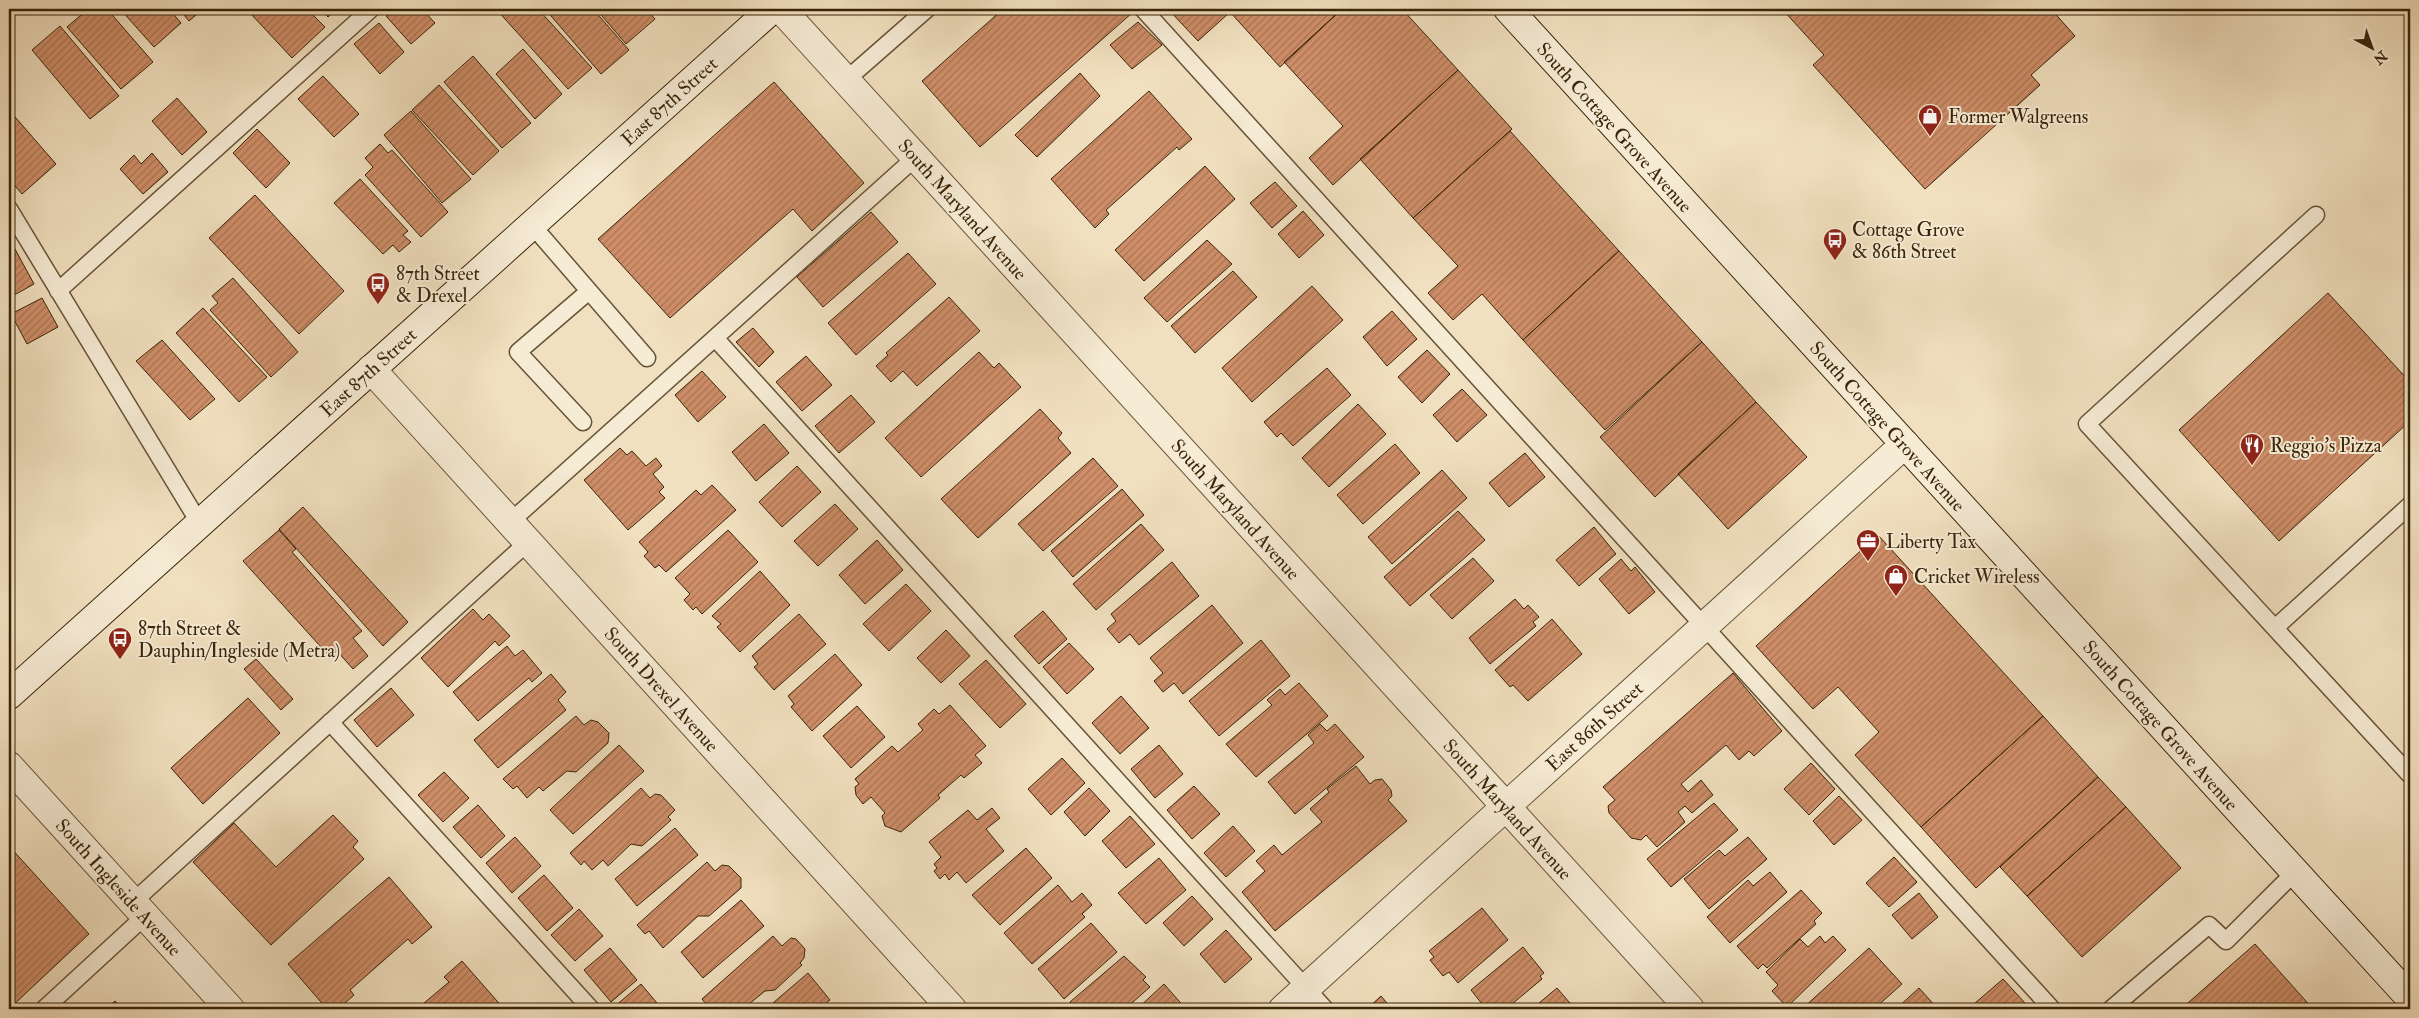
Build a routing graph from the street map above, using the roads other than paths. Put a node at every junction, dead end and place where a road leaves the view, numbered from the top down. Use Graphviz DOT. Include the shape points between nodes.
graph roads {
  1 [pos="371,9"];
  2 [pos="927,9"];
  3 [pos="1143,9"];
  4 [pos="1508,9"];
  5 [pos="771,10"];
  6 [pos="846,80"];
  7 [pos="916,157"];
  8 [pos="9,209"];
  9 [pos="2316,215"];
  10 [pos="532,225"];
  11 [pos="58,291"];
  12 [pos="589,291"];
  13 [pos="715,338"];
  14 [pos="647,358"];
  15 [pos="371,369"];
  16 [pos="583,422"];
  17 [pos="1905,444"];
  18 [pos="2410,505"];
  19 [pos="200,524"];
  20 [pos="519,532"];
  21 [pos="1704,626"];
  22 [pos="2275,628"];
  23 [pos="9,695"];
  24 [pos="330,722"];
  25 [pos="9,766"];
  26 [pos="2410,775"];
  27 [pos="1506,807"];
  28 [pos="2295,872"];
  29 [pos="139,909"];
  30 [pos="1306,989"];
  31 [pos="2410,998"];
  32 [pos="44,1009"];
  33 [pos="230,1009"];
  34 [pos="591,1009"];
  35 [pos="952,1009"];
  36 [pos="1283,1009"];
  37 [pos="1325,1009"];
  38 [pos="1690,1009"];
  39 [pos="2052,1009"];
  40 [pos="2111,1009"];
  1 -- 11 [label="lane"];
  2 -- 6 [label="lane"];
  3 -- 21 [label="lane"];
  4 -- 17 [label="street, South Cottage Grove Avenue"];
  5 -- 6 [label="street, South Maryland Avenue"];
  5 -- 10 [label="street, East 87th Street"];
  6 -- 7 [label="street, South Maryland Avenue"];
  7 -- 13 [label="lane"];
  7 -- 27 [label="street, South Maryland Avenue"];
  8 -- 11 [label="lane"];
  9 -- 22 [label="lane" via="2087,424"];
  10 -- 12 [label="lane"];
  10 -- 15 [label="street, East 87th Street"];
  11 -- 19 [label="lane"];
  12 -- 14 [label="lane"];
  12 -- 16 [label="lane" via="518,352"];
  13 -- 20 [label="lane"];
  13 -- 30 [label="lane"];
  15 -- 19 [label="street, East 87th Street"];
  15 -- 20 [label="street, South Drexel Avenue"];
  17 -- 21 [label="street, East 86th Street"];
  17 -- 28 [label="street, South Cottage Grove Avenue"];
  18 -- 22 [label="lane"];
  19 -- 23 [label="street, East 87th Street"];
  20 -- 24 [label="lane"];
  20 -- 35 [label="street, South Drexel Avenue"];
  21 -- 27 [label="street, East 86th Street"];
  21 -- 39 [label="lane"];
  22 -- 26 [label="lane"];
  24 -- 29 [label="lane"];
  24 -- 34 [label="lane"];
  25 -- 29 [label="street, South Ingleside Avenue"];
  27 -- 30 [label="street, East 86th Street"];
  27 -- 38 [label="street, South Maryland Avenue"];
  28 -- 31 [label="street, South Cottage Grove Avenue"];
  28 -- 40 [label="lane" via="2226,941 2209,925"];
  29 -- 32 [label="lane"];
  29 -- 33 [label="street, South Ingleside Avenue"];
  30 -- 36 [label="street, East 86th Street"];
  30 -- 37 [label="lane"];
}
